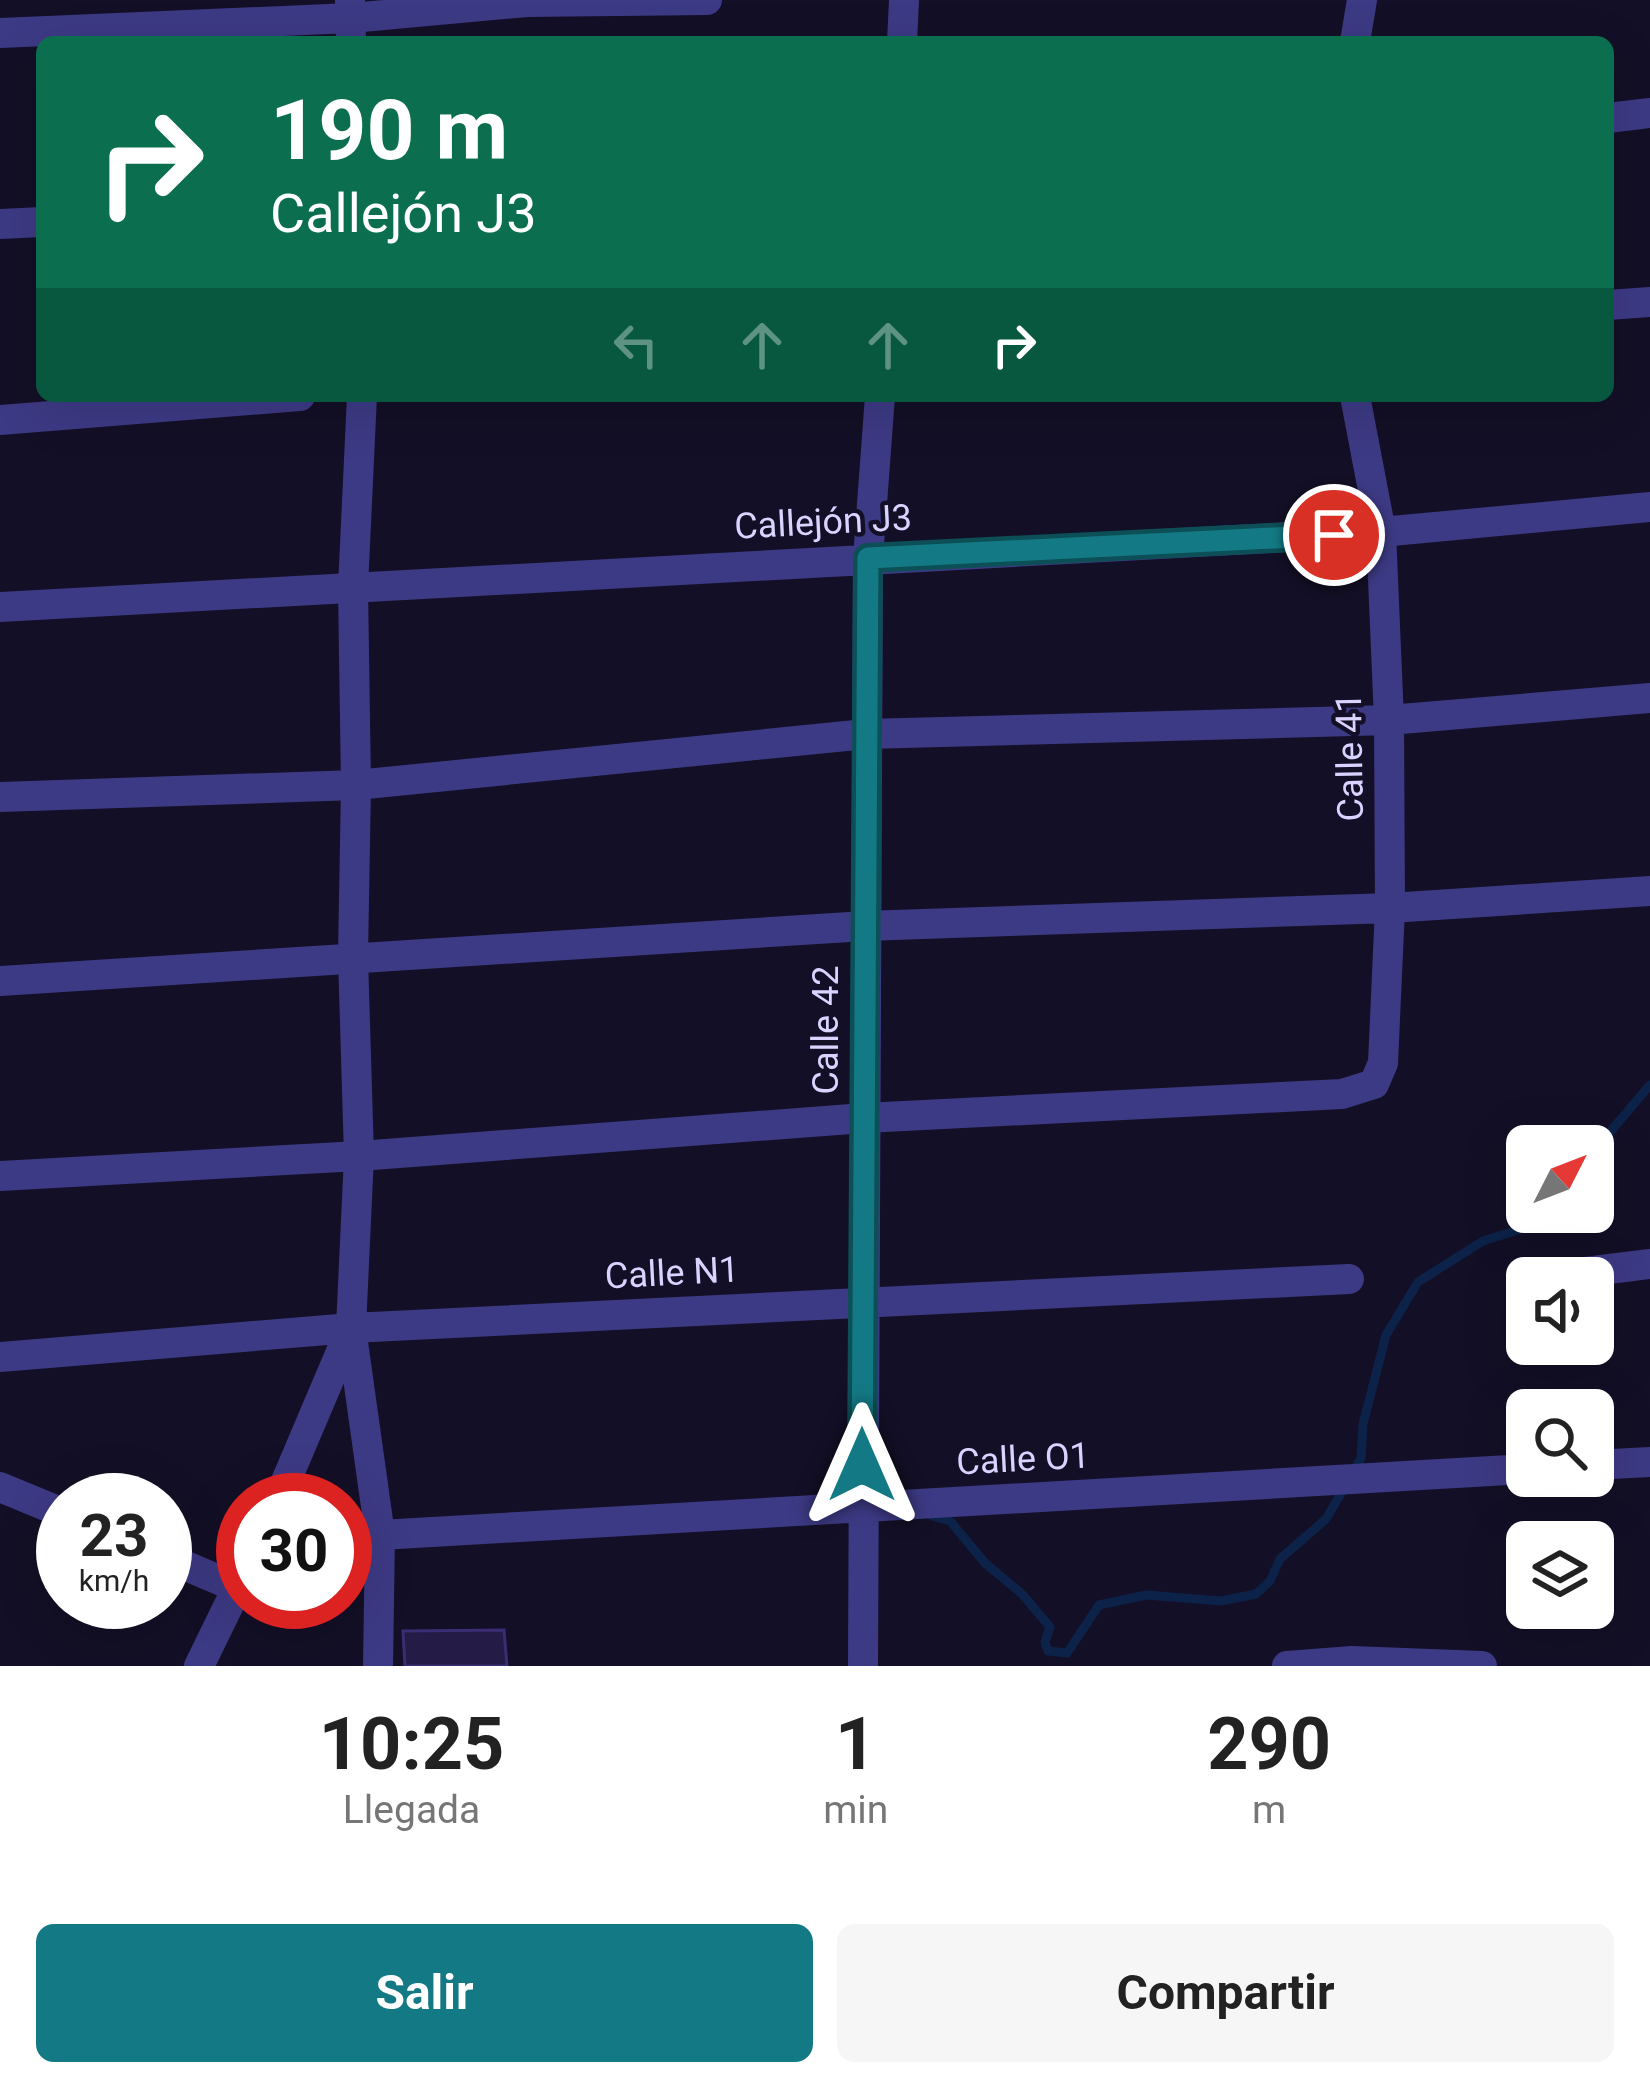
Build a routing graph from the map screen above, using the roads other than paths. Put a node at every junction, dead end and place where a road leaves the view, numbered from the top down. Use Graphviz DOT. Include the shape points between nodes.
graph roads {
  1 [pos="707,0"];
  2 [pos="904,0"];
  3 [pos="1362,0"];
  4 [pos="350,20"];
  5 [pos="0,33"];
  6 [pos="902,36"];
  7 [pos="1356,36"];
  8 [pos="1650,113"];
  9 [pos="1614,117"];
  10 [pos="36,222"];
  11 [pos="0,224"];
  12 [pos="1650,302"];
  13 [pos="1614,305"];
  14 [pos="225,402"];
  15 [pos="362,402"];
  16 [pos="880,402"];
  17 [pos="1356,402"];
  18 [pos="0,420"];
  19 [pos="1650,507"];
  20 [pos="1381,532"];
  21 [pos="868,558"];
  22 [pos="352,587"];
  23 [pos="0,607"];
  24 [pos="1650,698"];
  25 [pos="1389,720"];
  26 [pos="866,734"];
  27 [pos="356,785"];
  28 [pos="0,796"];
  29 [pos="1650,891"];
  30 [pos="1390,908"];
  31 [pos="865,926"];
  32 [pos="353,957"];
  33 [pos="0,981"];
  34 [pos="864,1118"];
  35 [pos="358,1156"];
  36 [pos="0,1176"];
  37 [pos="1650,1264"];
  38 [pos="1614,1268"];
  39 [pos="1349,1279"];
  40 [pos="863,1301"];
  41 [pos="350,1328"];
  42 [pos="0,1357"];
  43 [pos="1650,1462"];
  44 [pos="1614,1464"];
  45 [pos="1506,1470"];
  46 [pos="289,1473"];
  47 [pos="0,1487"];
  48 [pos="36,1502"];
  49 [pos="861,1506"];
  50 [pos="380,1534"];
  51 [pos="218,1629"];
  52 [pos="1353,1664"];
  53 [pos="200,1666"];
  54 [pos="378,1666"];
  55 [pos="863,1666"];
  56 [pos="1287,1666"];
  57 [pos="1482,1666"];
  1 -- 4 [label="street" via="527,2"];
  2 -- 6 [label="street"];
  3 -- 7 [label="street"];
  4 -- 5 [label="street"];
  8 -- 9 [label="street"];
  10 -- 11 [label="street"];
  12 -- 13 [label="street"];
  14 -- 18 [label="street"];
  15 -- 22 [label="street"];
  16 -- 21 [label="street, Calle 42"];
  17 -- 20 [label="street, Calle 41"];
  19 -- 20 [label="street, Callejón J3"];
  20 -- 21 [label="street, Callejón J3"];
  20 -- 25 [label="street, Calle 41"];
  21 -- 22 [label="street, Callejón J3"];
  21 -- 26 [label="street, Calle 42"];
  22 -- 23 [label="street, Callejón J3"];
  22 -- 27 [label="street"];
  24 -- 25 [label="street"];
  25 -- 26 [label="street"];
  25 -- 30 [label="street, Calle 41"];
  26 -- 27 [label="street"];
  26 -- 31 [label="street, Calle 42"];
  27 -- 28 [label="street"];
  27 -- 32 [label="street"];
  29 -- 30 [label="street"];
  30 -- 31 [label="street"];
  30 -- 34 [label="street, Calle 41" via="1383,1063 1374,1084 1342,1094"];
  31 -- 32 [label="street"];
  31 -- 34 [label="street, Calle 42"];
  32 -- 33 [label="street"];
  32 -- 35 [label="street"];
  34 -- 35 [label="street"];
  34 -- 40 [label="street, Calle 42"];
  35 -- 36 [label="street"];
  35 -- 41 [label="street"];
  37 -- 38 [label="street"];
  39 -- 40 [label="street, Calle N1"];
  40 -- 41 [label="street, Calle N1"];
  40 -- 49 [label="street, Calle 42"];
  41 -- 42 [label="street, Calle N1"];
  41 -- 46 [label="street"];
  41 -- 50 [label="street"];
  43 -- 44 [label="street"];
  45 -- 49 [label="street, Calle O1"];
  47 -- 48 [label="street"];
  49 -- 50 [label="street, Calle O1"];
  49 -- 55 [label="street, Calle 42"];
  50 -- 54 [label="street"];
  51 -- 53 [label="street"];
  52 -- 56 [label="street"];
  52 -- 57 [label="street"];
}
